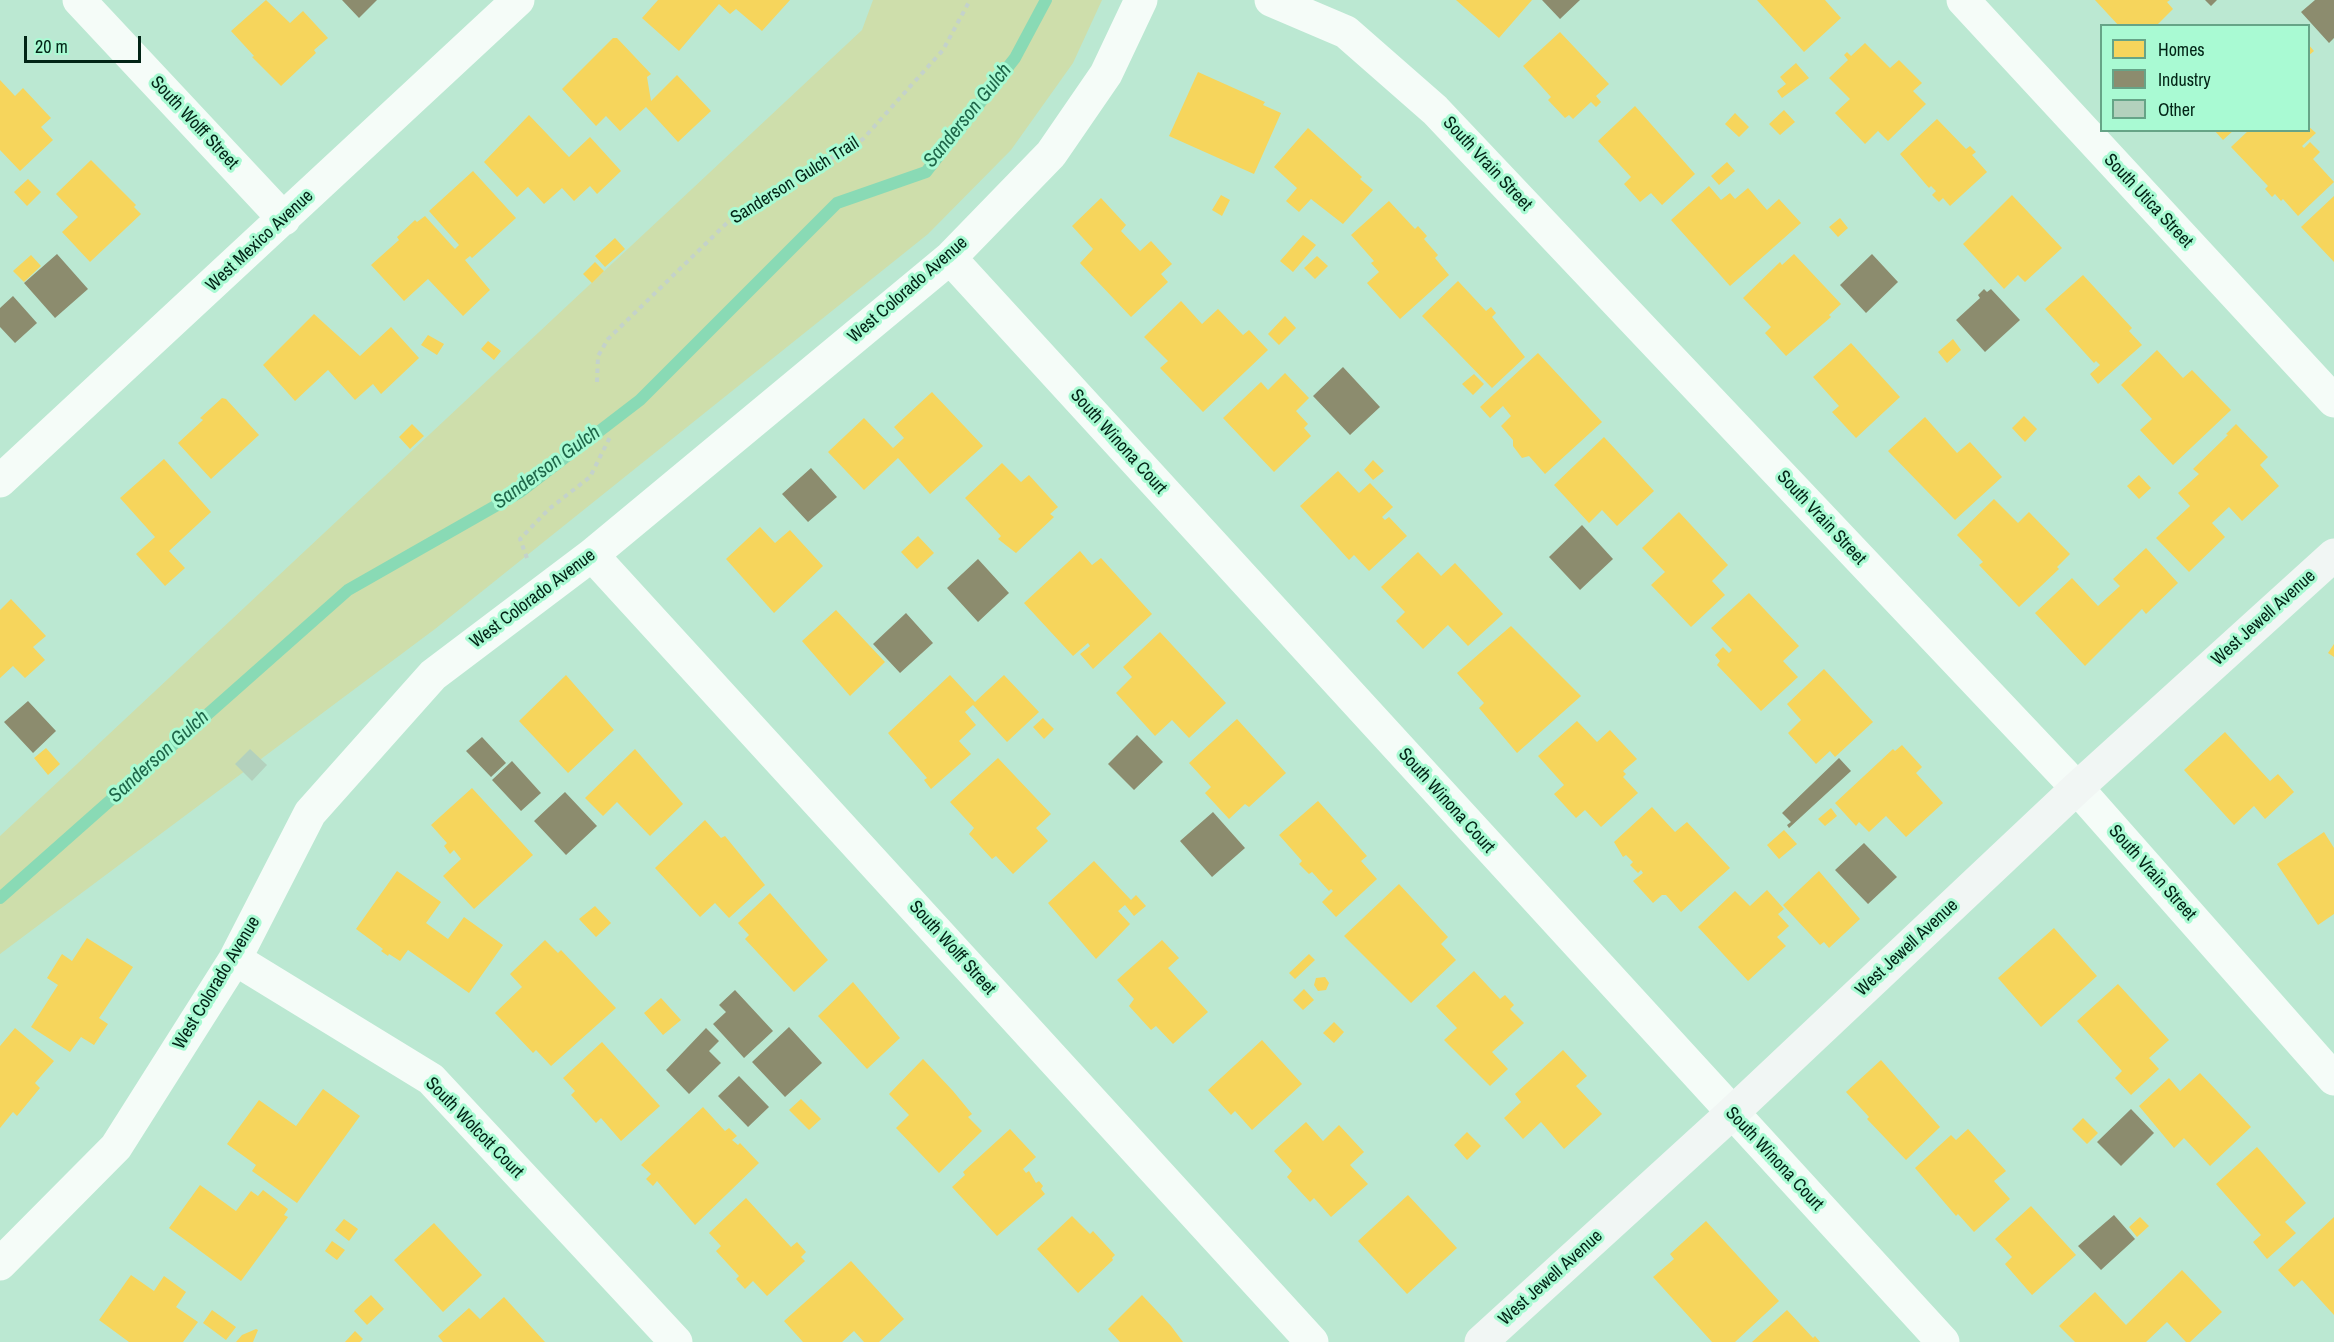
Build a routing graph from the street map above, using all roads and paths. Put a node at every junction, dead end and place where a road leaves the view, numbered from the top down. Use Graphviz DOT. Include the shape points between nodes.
graph roads {
  1 [pos="79,0"];
  2 [pos="518,0"];
  3 [pos="970,0"];
  4 [pos="1141,0"];
  5 [pos="1271,0"];
  6 [pos="1963,0"];
  7 [pos="284,219"];
  8 [pos="950,258"];
  9 [pos="597,382"];
  10 [pos="2334,401"];
  11 [pos="610,437"];
  12 [pos="0,481"];
  13 [pos="592,555"];
  14 [pos="2334,555"];
  15 [pos="541,594"];
  16 [pos="2077,788"];
  17 [pos="235,958"];
  18 [pos="2334,1079"];
  19 [pos="1731,1114"];
  20 [pos="0,1264"];
  21 [pos="676,1342"];
  22 [pos="1312,1342"];
  23 [pos="1481,1342"];
  24 [pos="1943,1342"];
  1 -- 7 [label="street, South Wolff Street"];
  2 -- 7 [label="street, West Mexico Avenue"];
  3 -- 9 [label="path, Sanderson Gulch Trail" via="944,50 863,139 731,219 608,339 598,356"];
  4 -- 8 [label="street, West Colorado Avenue" via="1106,74 1051,154"];
  5 -- 16 [label="street, South Vrain Street" via="1346,32 1435,110"];
  6 -- 10 [label="street, South Utica Street"];
  7 -- 12 [label="street, West Mexico Avenue"];
  8 -- 13 [label="street, West Colorado Avenue"];
  8 -- 19 [label="street, South Winona Court"];
  11 -- 15 [label="path" via="590,477 549,509 520,539"];
  13 -- 15 [label="street, West Colorado Avenue"];
  13 -- 22 [label="street, South Wolff Street"];
  14 -- 16 [label="main road, West Jewell Avenue"];
  15 -- 17 [label="street, West Colorado Avenue" via="433,675 310,813"];
  16 -- 18 [label="street, South Vrain Street"];
  16 -- 19 [label="main road, West Jewell Avenue"];
  17 -- 20 [label="street, West Colorado Avenue" via="116,1147"];
  17 -- 21 [label="street, South Wolcott Court" via="431,1080"];
  19 -- 23 [label="main road, West Jewell Avenue"];
  19 -- 24 [label="street, South Winona Court"];
}
